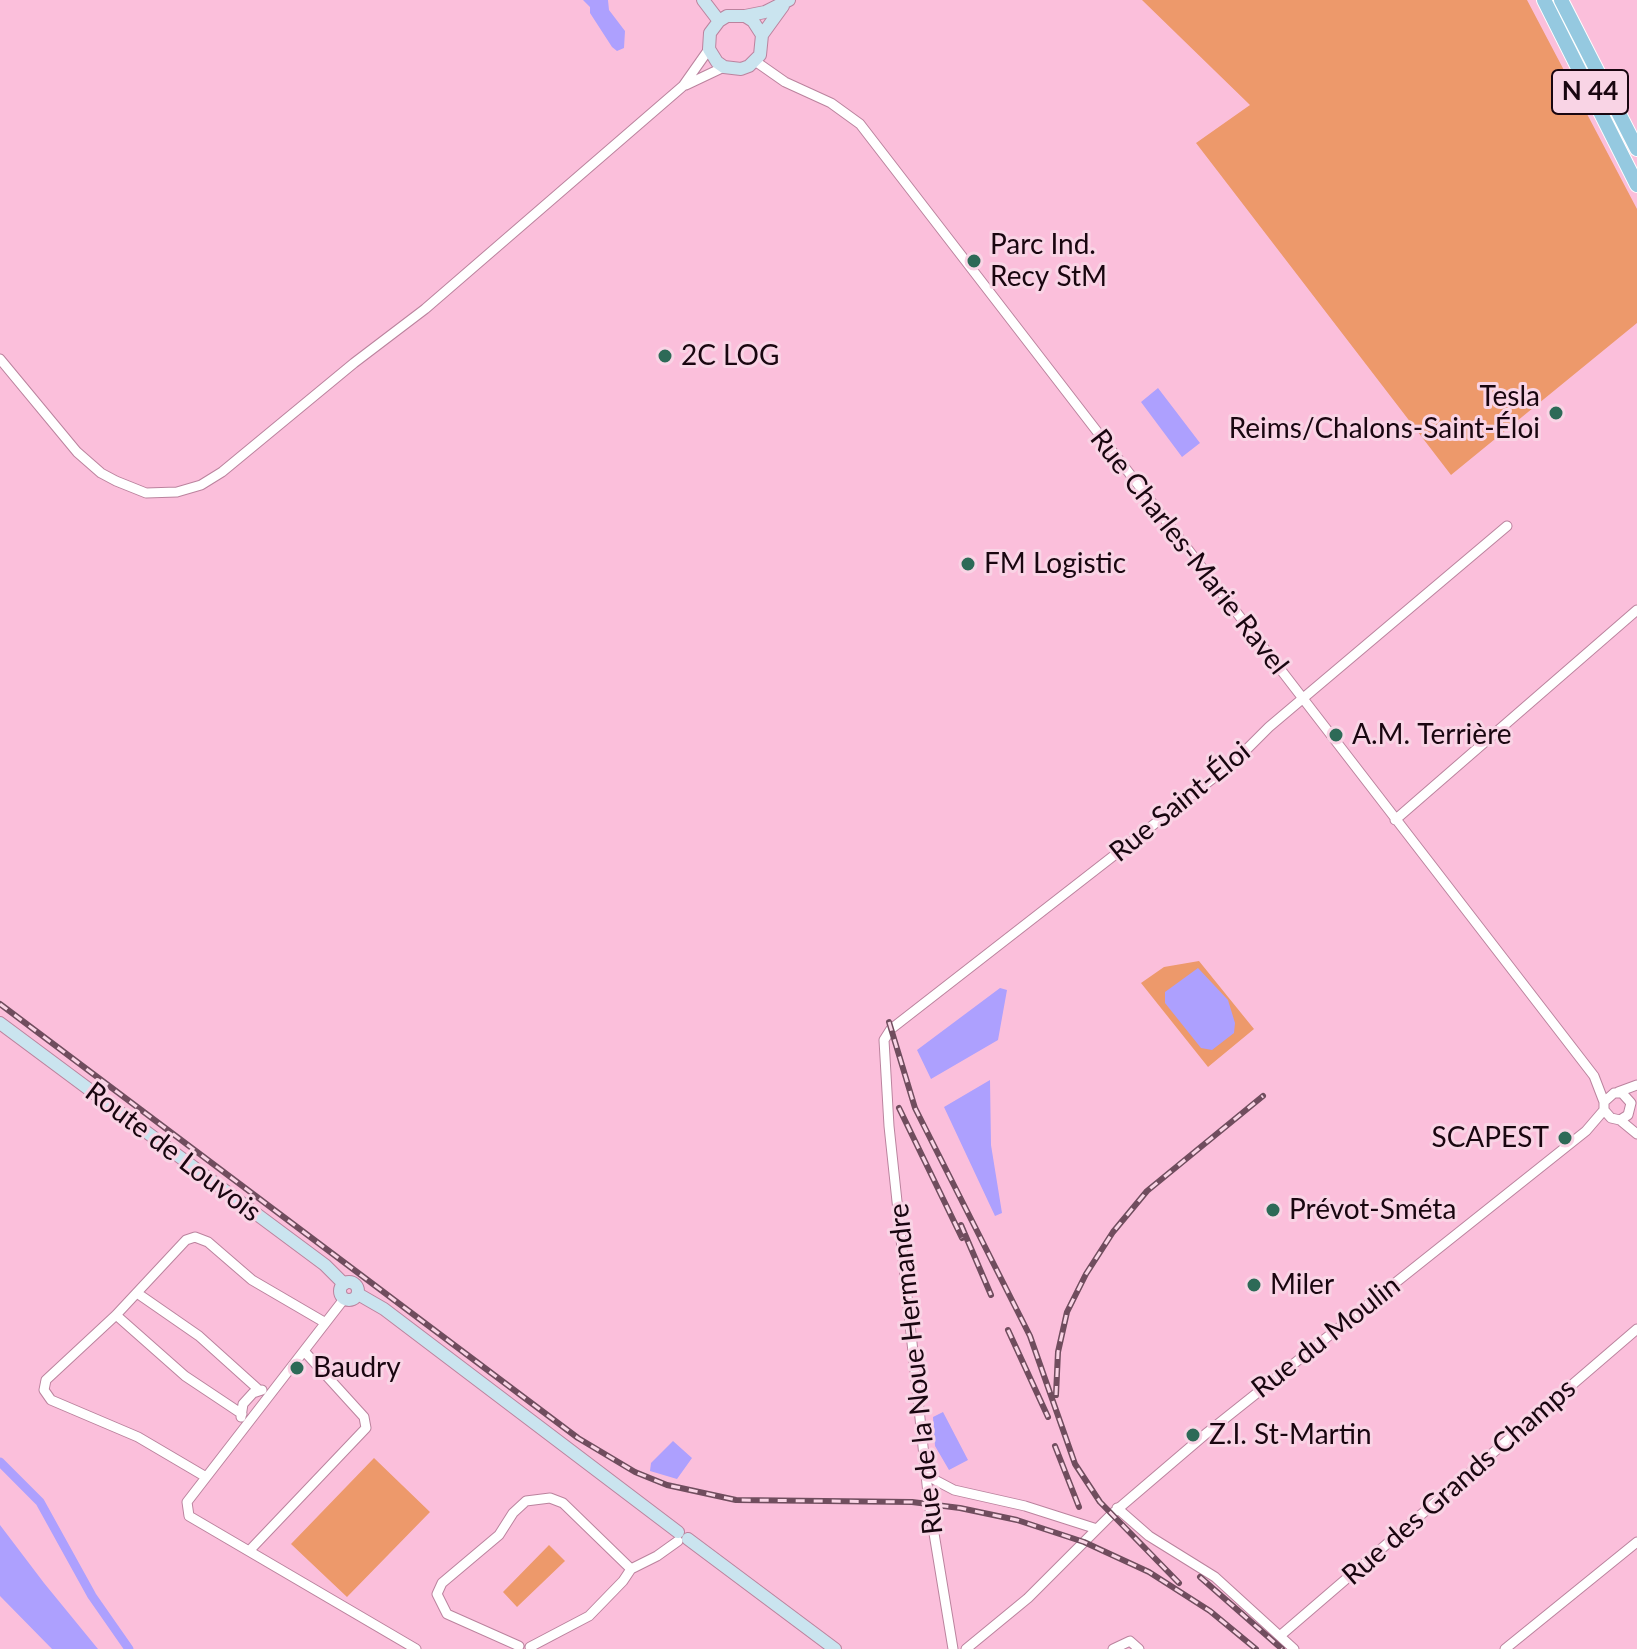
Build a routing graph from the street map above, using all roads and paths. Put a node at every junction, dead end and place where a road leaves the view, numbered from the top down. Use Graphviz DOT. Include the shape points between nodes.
graph roads {
  1 [pos="703,0"];
  2 [pos="1544,0"];
  3 [pos="1561,0"];
  4 [pos="787,2"];
  5 [pos="745,16"];
  6 [pos="719,21"];
  7 [pos="762,35"];
  8 [pos="709,49"];
  9 [pos="755,61"];
  10 [pos="724,67"];
  11 [pos="683,86"];
  12 [pos="1637,149"];
  13 [pos="1637,185"];
  14 [pos="0,359"];
  15 [pos="1507,526"];
  16 [pos="1637,610"];
  17 [pos="1303,700"];
  18 [pos="1395,820"];
  19 [pos="0,1023"];
  20 [pos="1594,1076"];
  21 [pos="1637,1085"];
  22 [pos="885,1088"];
  23 [pos="1616,1092"];
  24 [pos="1637,1096"];
  25 [pos="1604,1106"];
  26 [pos="1631,1109"];
  27 [pos="1618,1120"];
  28 [pos="1637,1127"];
  29 [pos="1586,1131"];
  30 [pos="1637,1134"];
  31 [pos="344,1284"];
  32 [pos="137,1293"];
  33 [pos="358,1294"];
  34 [pos="344,1299"];
  35 [pos="116,1315"];
  36 [pos="324,1322"];
  37 [pos="1637,1329"];
  38 [pos="304,1351"];
  39 [pos="273,1388"];
  40 [pos="259,1390"];
  41 [pos="242,1414"];
  42 [pos="241,1429"];
  43 [pos="925,1461"];
  44 [pos="206,1477"];
  45 [pos="1117,1508"];
  46 [pos="1097,1529"];
  47 [pos="681,1537"];
  48 [pos="1637,1542"];
  49 [pos="249,1551"];
  50 [pos="631,1569"];
  51 [pos="1281,1635"];
  52 [pos="518,1648"];
  53 [pos="530,1648"];
  54 [pos="416,1649"];
  55 [pos="835,1649"];
  56 [pos="953,1649"];
  57 [pos="966,1649"];
  58 [pos="1113,1649"];
  59 [pos="1139,1649"];
  60 [pos="1294,1649"];
  61 [pos="1505,1649"];
  1 -- 6 [label="street"];
  2 -- 13 [label="main road, N 44"];
  3 -- 12 [label="main road, N 44"];
  4 -- 5 [label="street"];
  4 -- 7 [label="street"];
  5 -- 6 [label="street"];
  5 -- 7 [label="street"];
  6 -- 8 [label="street" via="710,33"];
  7 -- 9 [label="street"];
  8 -- 10 [label="street"];
  8 -- 11 [label="street"];
  9 -- 10 [label="street" via="741,69"];
  9 -- 17 [label="street, Rue Charles-Marie Ravel" via="860,124"];
  10 -- 11 [label="street"];
  11 -- 14 [label="street" via="425,309 222,472 188,490 146,493 101,473 77,452"];
  15 -- 17 [label="street, Rue Saint-Éloi"];
  16 -- 18 [label="street"];
  17 -- 18 [label="street, Rue Charles-Marie Ravel"];
  17 -- 22 [label="street, Rue Saint-Éloi" via="1234,762 891,1029 883,1045"];
  18 -- 20 [label="street, Rue Charles-Marie Ravel"];
  19 -- 31 [label="street, Route de Louvois"];
  20 -- 23 [label="street, Rue Charles-Marie Ravel"];
  20 -- 25 [label="street, Rue Charles-Marie Ravel"];
  21 -- 23 [label="street"];
  22 -- 43 [label="street, Rue de la Noue Hermandre"];
  23 -- 25 [label="street, Rue du Moulin"];
  23 -- 26 [label="street, Rue Charles-Marie Ravel" via="1629,1098"];
  24 -- 26 [label="street"];
  25 -- 27 [label="street"];
  25 -- 29 [label="street, Rue du Moulin"];
  26 -- 27 [label="street"];
  26 -- 28 [label="street"];
  27 -- 29 [label="street, Rue du Moulin"];
  27 -- 30 [label="street"];
  29 -- 45 [label="street, Rue du Moulin"];
  31 -- 33 [label="street" via="354,1284"];
  31 -- 34 [label="street"];
  32 -- 35 [label="street"];
  32 -- 36 [label="street" via="186,1240 201,1238 252,1280"];
  32 -- 40 [label="street" via="206,1341"];
  33 -- 34 [label="street"];
  33 -- 47 [label="street" via="461,1366"];
  34 -- 36 [label="street"];
  35 -- 41 [label="street" via="185,1376"];
  35 -- 44 [label="street" via="46,1380 47,1396 138,1437"];
  36 -- 38 [label="street"];
  37 -- 51 [label="street, Rue des Grands Champs"];
  38 -- 39 [label="street"];
  38 -- 49 [label="street" via="364,1417 366,1428"];
  39 -- 40 [label="street"];
  39 -- 42 [label="street"];
  40 -- 41 [label="street" via="243,1404"];
  41 -- 42 [label="street"];
  42 -- 44 [label="street"];
  43 -- 46 [label="street" via="935,1480 954,1490"];
  43 -- 56 [label="street, Rue de la Noue Hermandre"];
  44 -- 49 [label="street" via="187,1502 189,1516"];
  45 -- 46 [label="street, Rue du Moulin"];
  45 -- 51 [label="street" via="1149,1536 1215,1577"];
  46 -- 57 [label="street, Rue du Moulin" via="1028,1598"];
  47 -- 50 [label="street"];
  47 -- 55 [label="street"];
  48 -- 61 [label="street"];
  49 -- 54 [label="street"];
  50 -- 52 [label="street" via="563,1503 550,1498 526,1501 499,1535 442,1583 437,1594 447,1614"];
  50 -- 53 [label="street" via="589,1616"];
  51 -- 60 [label="street"];
  52 -- 53 [label="street" via="526,1643"];
  58 -- 59 [label="street" via="1130,1641"];
}
